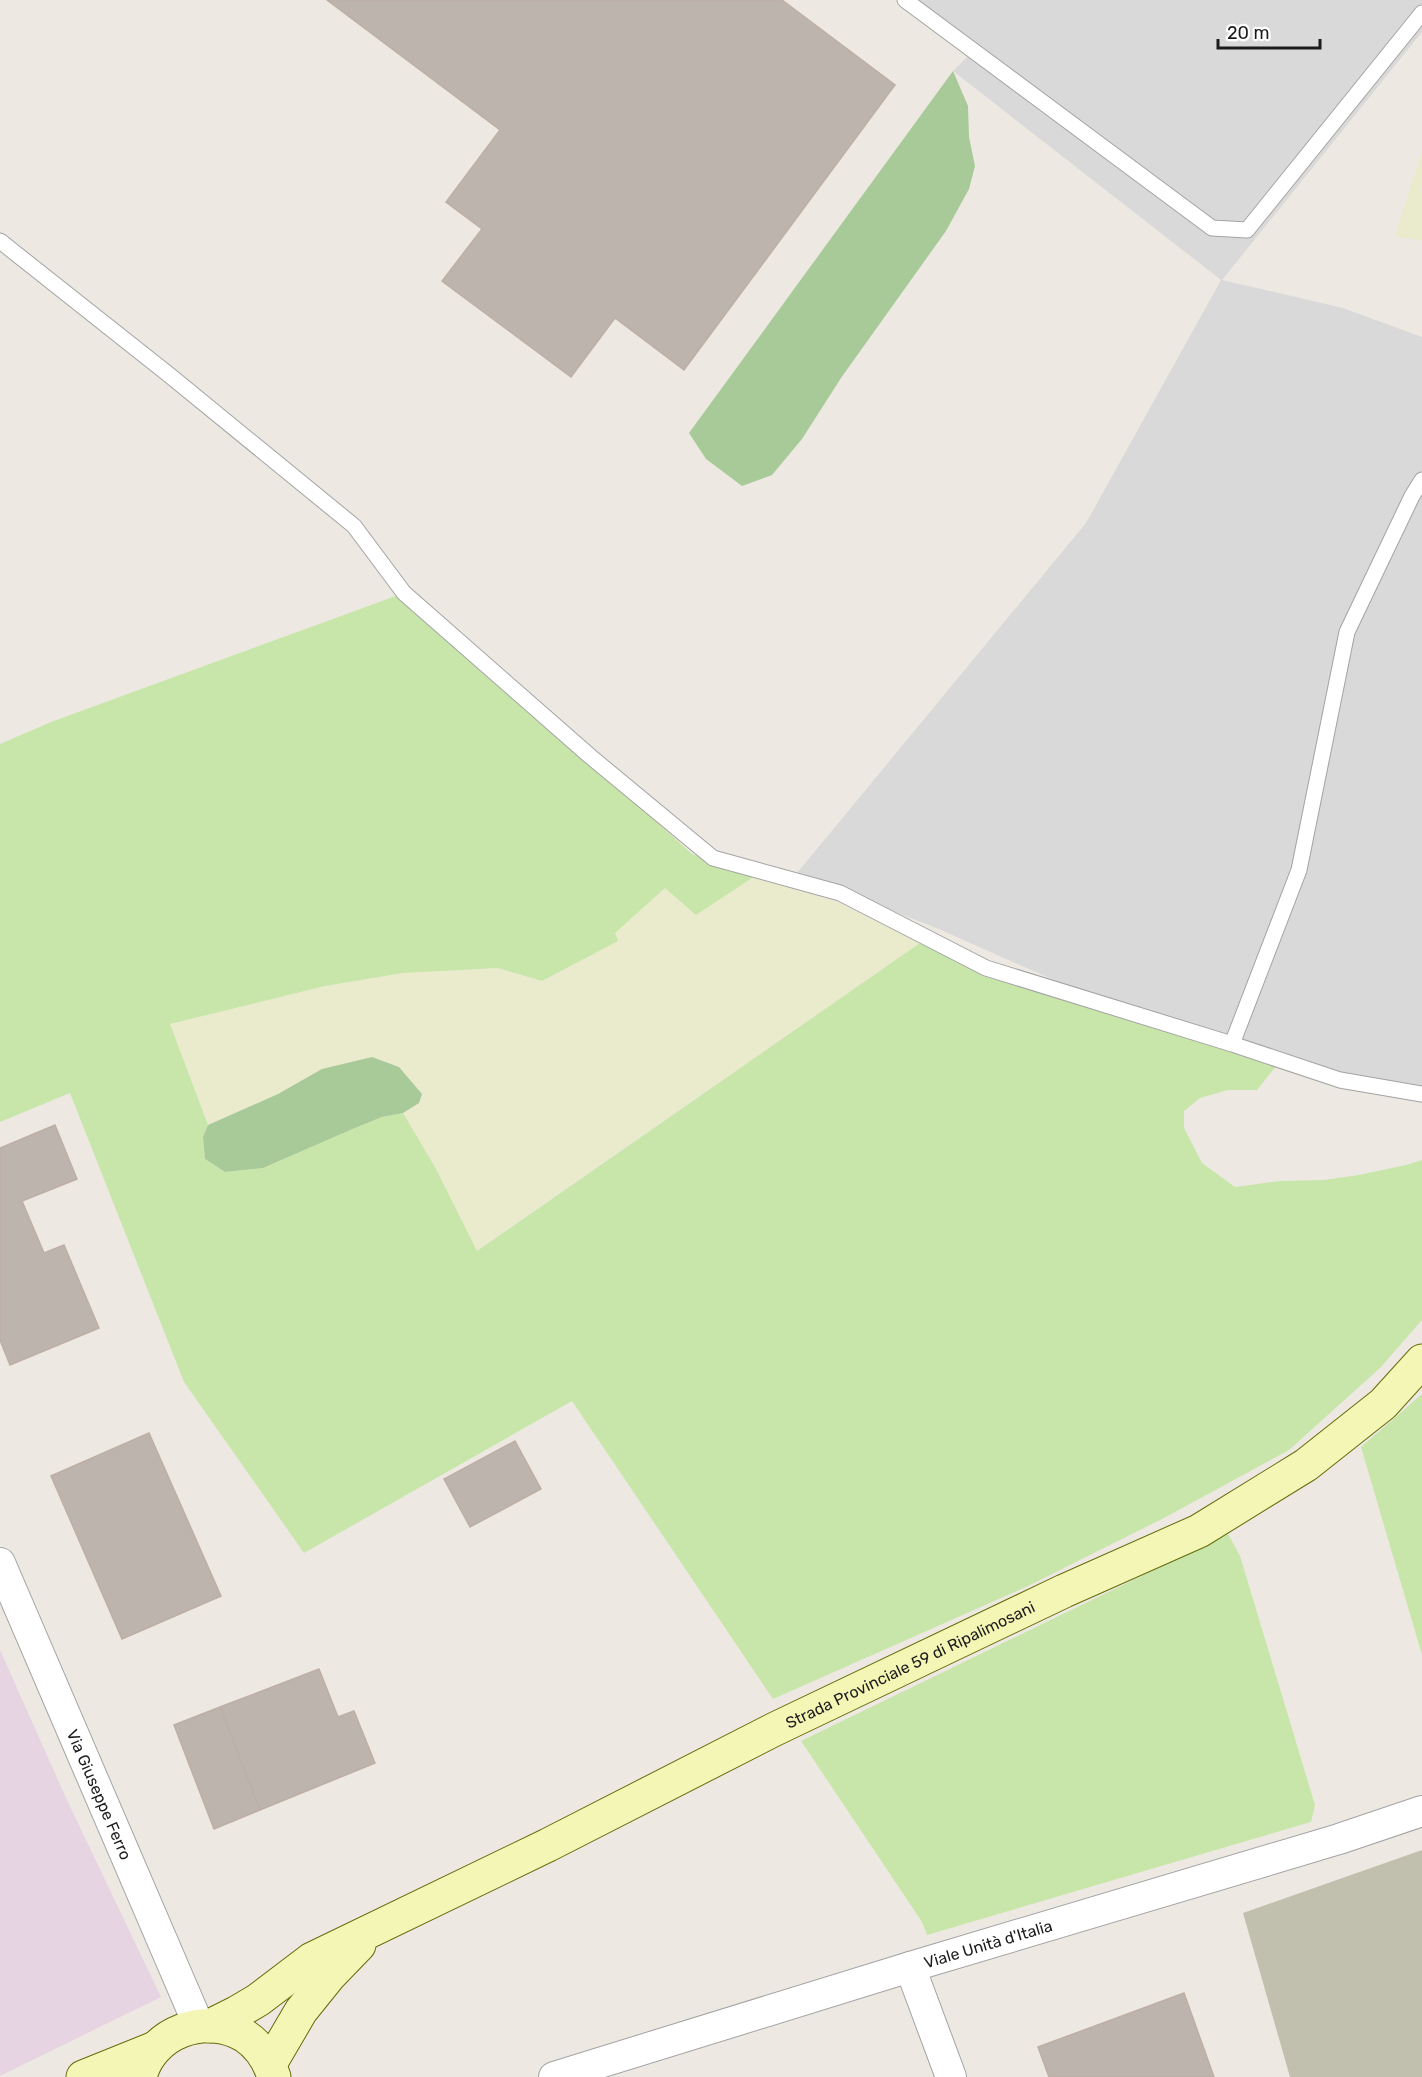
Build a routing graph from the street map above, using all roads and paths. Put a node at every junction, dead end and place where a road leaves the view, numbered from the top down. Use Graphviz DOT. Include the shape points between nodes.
graph roads {
  1 [pos="905,0"];
  2 [pos="924,6"];
  3 [pos="1422,14"];
  4 [pos="0,241"];
  5 [pos="1422,480"];
  6 [pos="1232,1044"];
  7 [pos="1422,1094"];
  8 [pos="1422,1361"];
  9 [pos="0,1563"];
  10 [pos="1422,1811"];
  11 [pos="373,1931"];
  12 [pos="910,1967"];
  13 [pos="205,2026"];
  14 [pos="155,2048"];
  15 [pos="272,2071"];
  16 [pos="83,2077"];
  17 [pos="140,2077"];
  18 [pos="554,2077"];
  19 [pos="951,2077"];
  1 -- 2 [label="lane"];
  2 -- 3 [label="lane" via="1212,228 1247,230"];
  4 -- 6 [label="lane" via="354,526 404,593 712,858 840,893 986,968"];
  5 -- 6 [label="lane" via="1347,632 1299,870"];
  6 -- 7 [label="lane" via="1340,1080"];
  8 -- 11 [label="street, Strada Provinciale 59 di Ripalimosani" via="1383,1404 1306,1465 1199,1531 775,1729"];
  9 -- 13 [label="street, Via Giuseppe Ferro"];
  10 -- 12 [label="street, Viale Unità d'Italia"];
  11 -- 13 [label="street, Strada Provinciale 59 di Ripalimosani" via="312,1959 258,2000"];
  11 -- 15 [label="street, Strada Provinciale 59 di Ripalimosani" via="301,2011"];
  12 -- 18 [label="street, Viale Unità d'Italia"];
  12 -- 19 [label="street"];
  13 -- 14 [label="street" via="183,2030"];
  13 -- 15 [label="street" via="245,2036 259,2049"];
  14 -- 16 [label="street"];
  14 -- 17 [label="street"];
}
